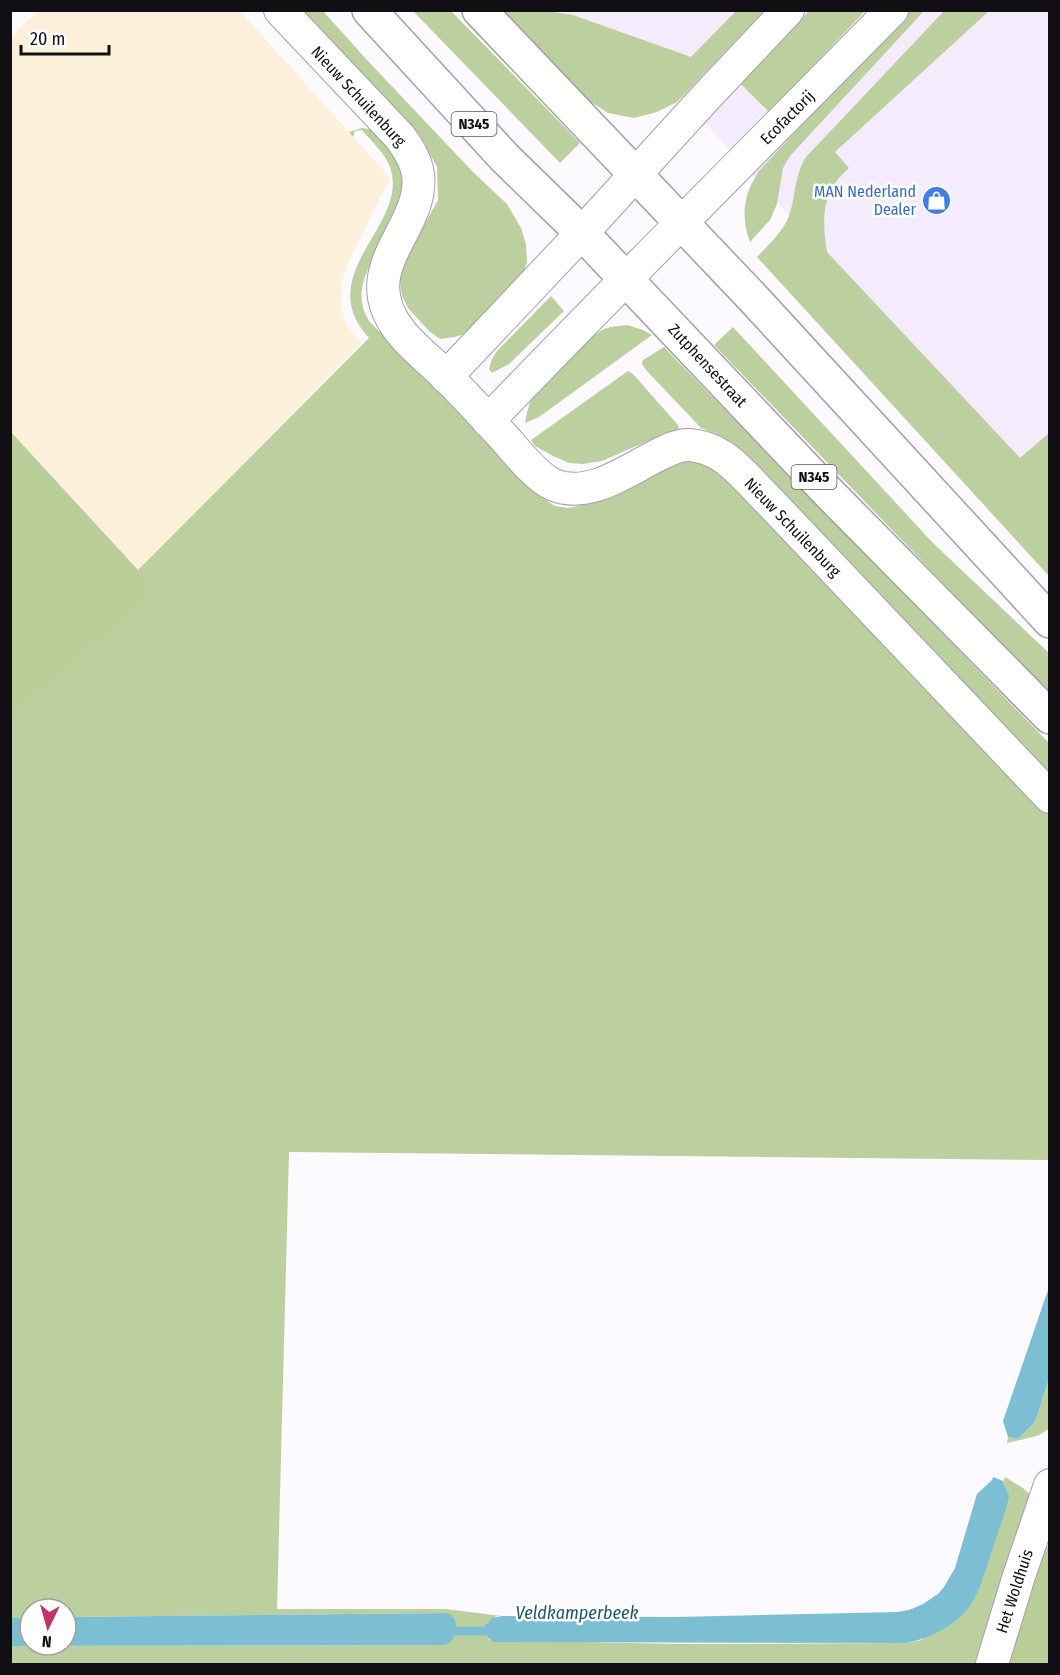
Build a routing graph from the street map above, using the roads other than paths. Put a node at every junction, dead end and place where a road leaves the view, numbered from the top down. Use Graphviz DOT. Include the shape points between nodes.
graph roads {
  1 [pos="280,10"];
  2 [pos="369,10"];
  3 [pos="479,10"];
  4 [pos="788,10"];
  5 [pos="892,10"];
  6 [pos="636,173"];
  7 [pos="683,223"];
  8 [pos="582,233"];
  9 [pos="627,280"];
  10 [pos="446,377"];
  11 [pos="488,421"];
  12 [pos="1050,621"];
  13 [pos="1050,717"];
  14 [pos="1050,797"];
  15 [pos="1050,1485"];
  16 [pos="992,1665"];
  1 -- 10 [label="street, Nieuw Schuilenburg" via="411,153 418,174 417,195 386,266 385,297 390,316 401,332"];
  2 -- 8 [label="main road, Zutphensestraat / N345" via="505,158"];
  3 -- 6 [label="main road"];
  4 -- 6 [label="street"];
  5 -- 7 [label="street, Ecofactorij"];
  6 -- 7 [label="main road"];
  6 -- 8 [label="street"];
  7 -- 9 [label="street, Ecofactorij"];
  7 -- 12 [label="main road"];
  8 -- 9 [label="main road, Zutphensestraat / N345"];
  8 -- 10 [label="street"];
  9 -- 11 [label="street"];
  9 -- 13 [label="main road, Zutphensestraat / N345" via="824,488"];
  10 -- 11 [label="street, Nieuw Schuilenburg"];
  11 -- 14 [label="street, Nieuw Schuilenburg" via="535,472 554,485 577,489 596,486 668,450 688,445 722,456"];
  15 -- 16 [label="street, Het Woldhuis"];
}
